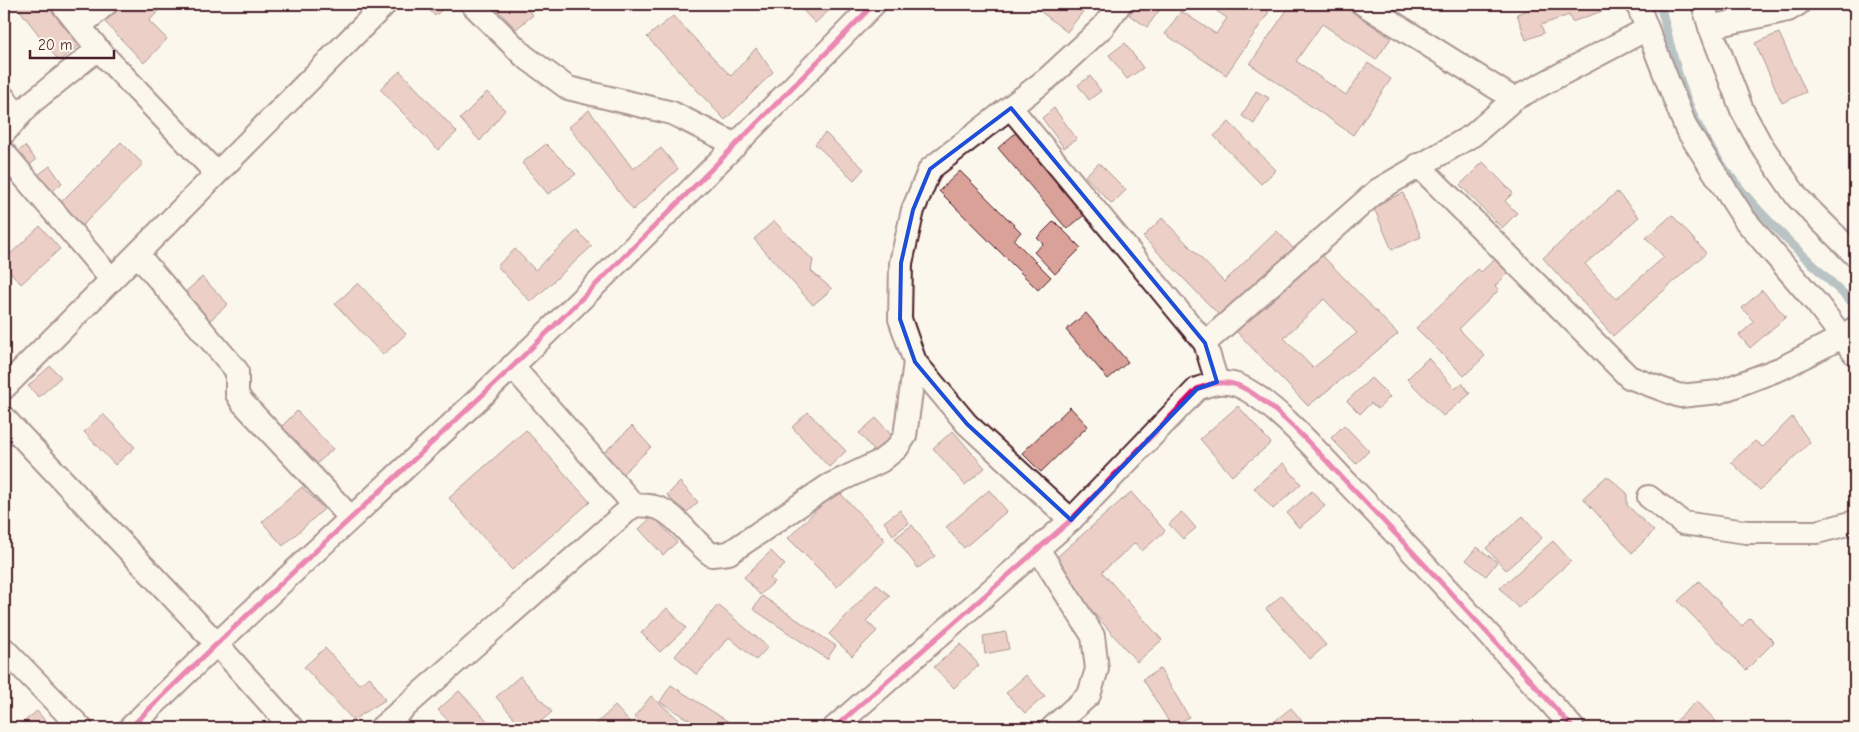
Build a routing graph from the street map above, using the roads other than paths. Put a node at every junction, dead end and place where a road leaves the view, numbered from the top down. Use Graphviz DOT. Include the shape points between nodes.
graph roads {
  1 [pos="62,4"];
  2 [pos="106,4"];
  3 [pos="385,4"];
  4 [pos="472,4"];
  5 [pos="874,4"];
  6 [pos="1120,4"];
  7 [pos="1363,4"];
  8 [pos="1703,4"];
  9 [pos="1798,4"];
  10 [pos="1642,5"];
  11 [pos="81,25"];
  12 [pos="1710,27"];
  13 [pos="1647,29"];
  14 [pos="98,49"];
  15 [pos="4,98"];
  16 [pos="1514,99"];
  17 [pos="1011,108"];
  18 [pos="18,116"];
  19 [pos="4,133"];
  20 [pos="736,145"];
  21 [pos="4,153"];
  22 [pos="1418,165"];
  23 [pos="216,173"];
  24 [pos="138,255"];
  25 [pos="1855,255"];
  26 [pos="112,280"];
  27 [pos="1851,340"];
  28 [pos="1206,343"];
  29 [pos="915,362"];
  30 [pos="512,366"];
  31 [pos="1217,382"];
  32 [pos="4,388"];
  33 [pos="4,418"];
  34 [pos="1648,497"];
  35 [pos="634,506"];
  36 [pos="350,517"];
  37 [pos="1071,520"];
  38 [pos="1855,522"];
  39 [pos="1038,549"];
  40 [pos="216,643"];
  41 [pos="4,649"];
  42 [pos="81,728"];
  43 [pos="130,728"];
  44 [pos="292,728"];
  45 [pos="381,728"];
  46 [pos="834,728"];
  47 [pos="1052,728"];
  48 [pos="1573,728"];
  1 -- 11 [label="street"];
  2 -- 11 [label="street"];
  3 -- 23 [label="street"];
  4 -- 20 [label="street" via="524,56 568,88 672,113"];
  5 -- 20 [label="street"];
  6 -- 17 [label="street" via="1103,27"];
  7 -- 16 [label="street"];
  8 -- 12 [label="street"];
  9 -- 12 [label="street" via="1788,10"];
  10 -- 13 [label="street"];
  11 -- 14 [label="street"];
  12 -- 25 [label="street" via="1742,110 1760,143 1797,197"];
  13 -- 16 [label="street"];
  13 -- 27 [label="street" via="1686,128 1745,220"];
  14 -- 18 [label="street"];
  14 -- 23 [label="street"];
  15 -- 18 [label="street"];
  16 -- 22 [label="street" via="1473,135"];
  17 -- 28 [label="street"];
  17 -- 29 [label="street" via="930,169 913,210 901,263 900,319"];
  18 -- 19 [label="street"];
  20 -- 30 [label="street"];
  21 -- 26 [label="street"];
  22 -- 27 [label="street" via="1629,378 1680,396 1719,392"];
  22 -- 28 [label="street" via="1378,190"];
  23 -- 24 [label="street"];
  24 -- 26 [label="street"];
  24 -- 36 [label="street" via="237,371 237,394 242,402"];
  26 -- 32 [label="street"];
  28 -- 31 [label="street"];
  29 -- 35 [label="street" via="905,436 897,448 881,461 828,486 729,553 712,555 670,515 656,507"];
  29 -- 37 [label="street" via="967,424"];
  30 -- 35 [label="street"];
  30 -- 36 [label="street"];
  31 -- 37 [label="street" via="1197,389"];
  31 -- 48 [label="street" via="1236,385 1262,401 1310,444"];
  33 -- 40 [label="street"];
  34 -- 38 [label="street" via="1683,523 1746,532 1817,532"];
  35 -- 45 [label="street"];
  36 -- 40 [label="street"];
  37 -- 39 [label="street"];
  39 -- 46 [label="street"];
  39 -- 47 [label="street" via="1093,636 1097,668 1089,695"];
  40 -- 43 [label="street"];
  40 -- 44 [label="street"];
  41 -- 42 [label="street"];
}
